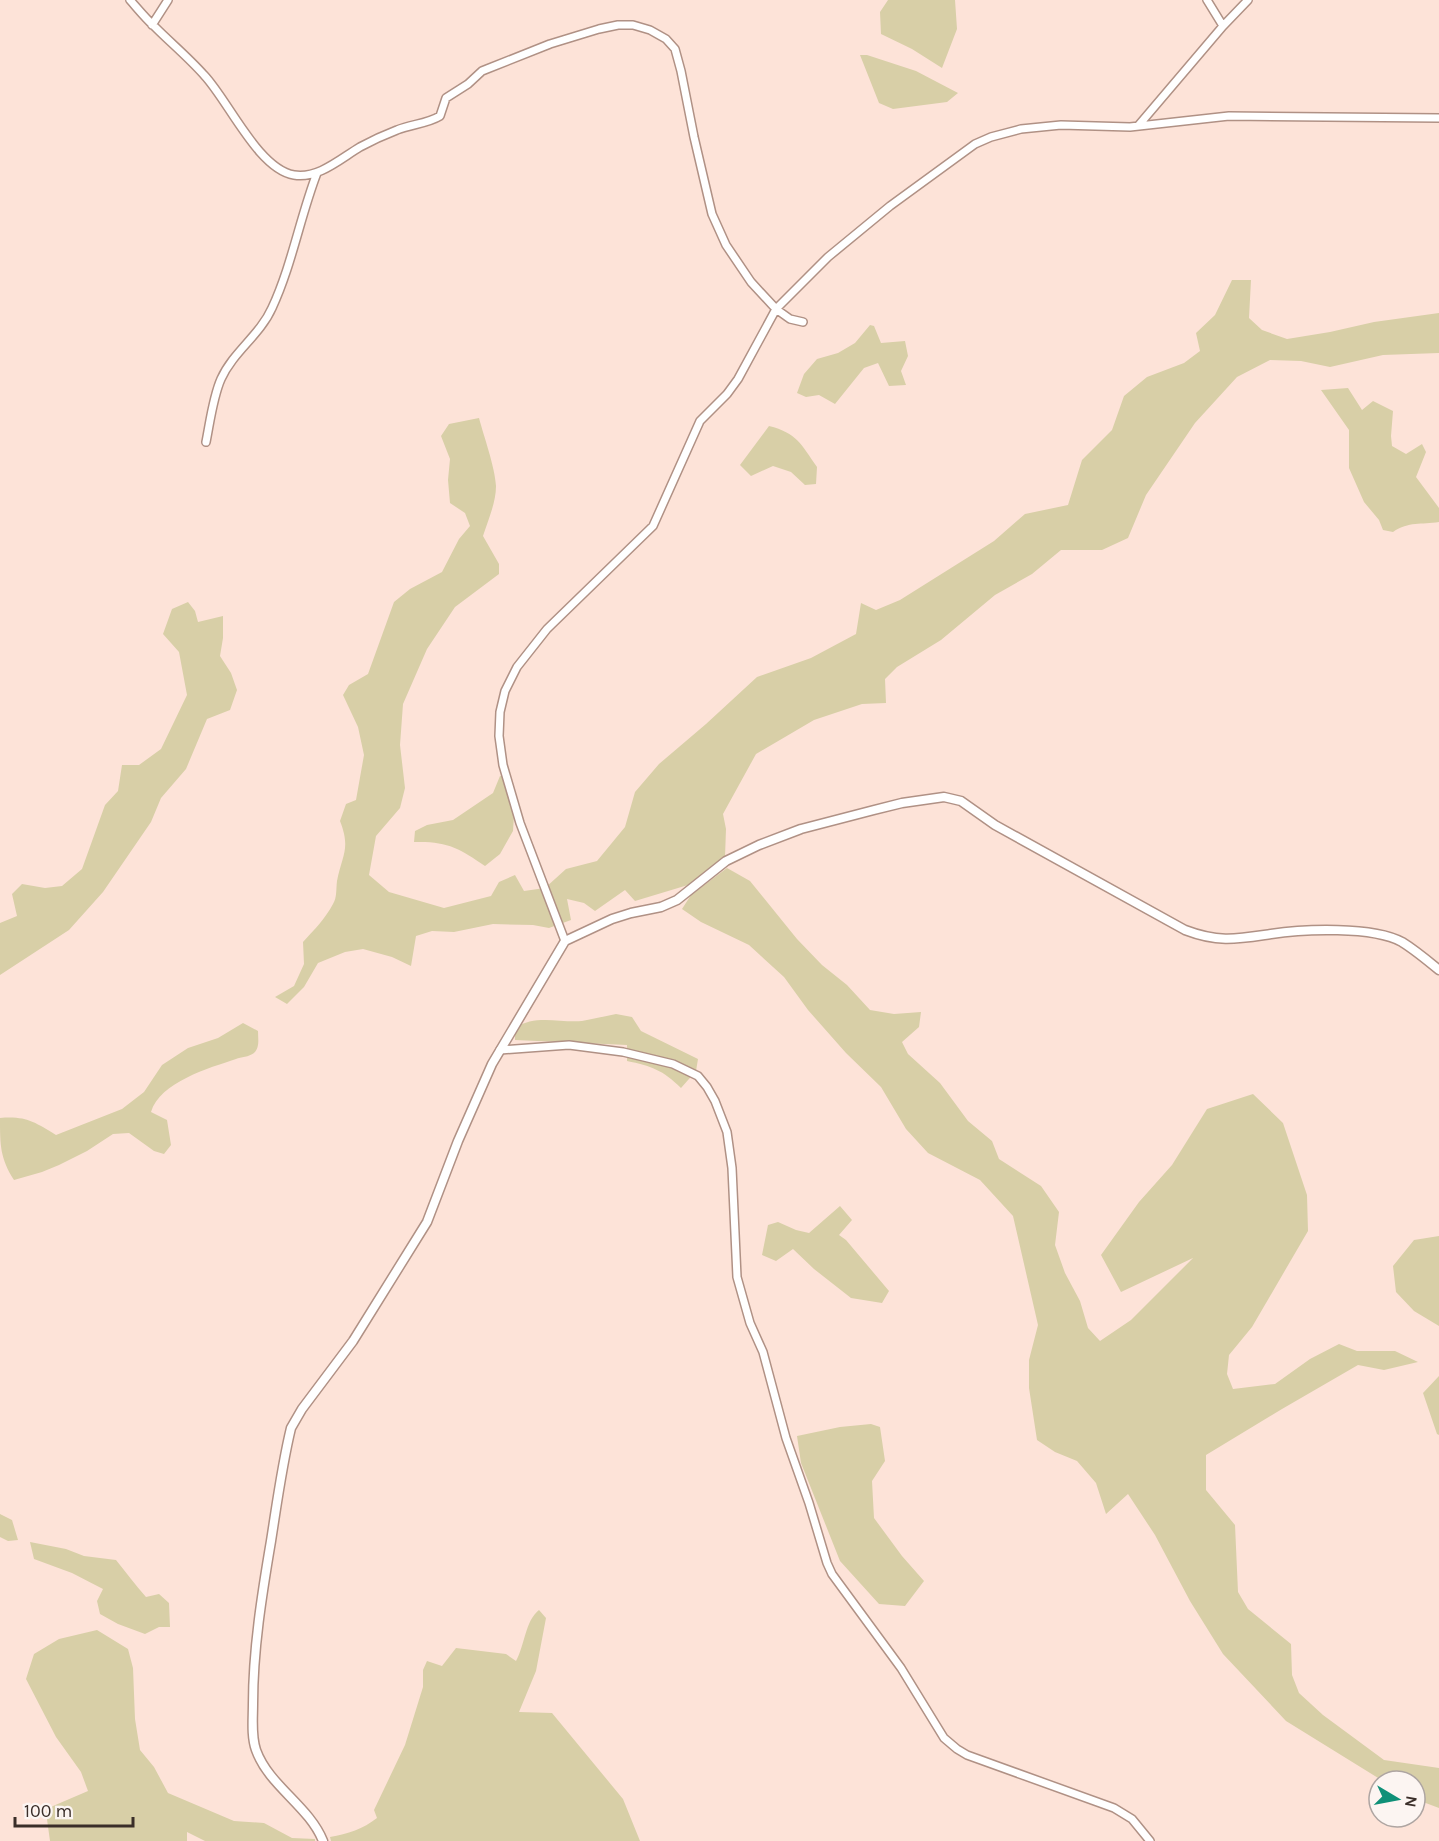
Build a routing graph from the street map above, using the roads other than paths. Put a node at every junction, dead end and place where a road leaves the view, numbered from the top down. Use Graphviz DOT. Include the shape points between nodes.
graph roads {
  1 [pos="130,0"];
  2 [pos="168,0"];
  3 [pos="1207,0"];
  4 [pos="1248,0"];
  5 [pos="152,25"];
  6 [pos="1223,26"];
  7 [pos="1439,118"];
  8 [pos="1138,126"];
  9 [pos="317,173"];
  10 [pos="776,309"];
  11 [pos="803,322"];
  12 [pos="206,442"];
  13 [pos="565,941"];
  14 [pos="1439,970"];
  15 [pos="500,1050"];
  16 [pos="323,1841"];
  17 [pos="1150,1841"];
  1 -- 5 [label="street"];
  2 -- 5 [label="street"];
  3 -- 6 [label="street"];
  4 -- 6 [label="street"];
  5 -- 9 [label="street" via="205,75 248,138 269,160 292,175"];
  6 -- 8 [label="street"];
  7 -- 8 [label="street" via="1229,116"];
  8 -- 10 [label="street" via="1043,126 975,144 890,206"];
  9 -- 10 [label="street" via="396,130 434,120 440,116 446,98 482,71 598,29 633,25 650,30 675,50 718,232 751,282"];
  9 -- 12 [label="street" via="279,291 264,322 221,378"];
  10 -- 11 [label="street"];
  10 -- 13 [label="street" via="738,379 695,430 652,526 547,629 517,667 505,691 500,712 503,765 519,823"];
  13 -- 14 [label="street" via="612,919 677,900 726,861 801,829 902,803 944,797 961,801 995,825 1197,935 1236,940 1272,933 1365,932 1402,942"];
  13 -- 15 [label="street"];
  15 -- 16 [label="street" via="458,1141 427,1222 353,1341 295,1419 287,1442 253,1673 253,1734 265,1766 311,1820"];
  15 -- 17 [label="street" via="569,1045 598,1048 672,1064 703,1081 727,1132 737,1277 832,1574 901,1668 950,1744 968,1755 1114,1808 1132,1819"];
}
